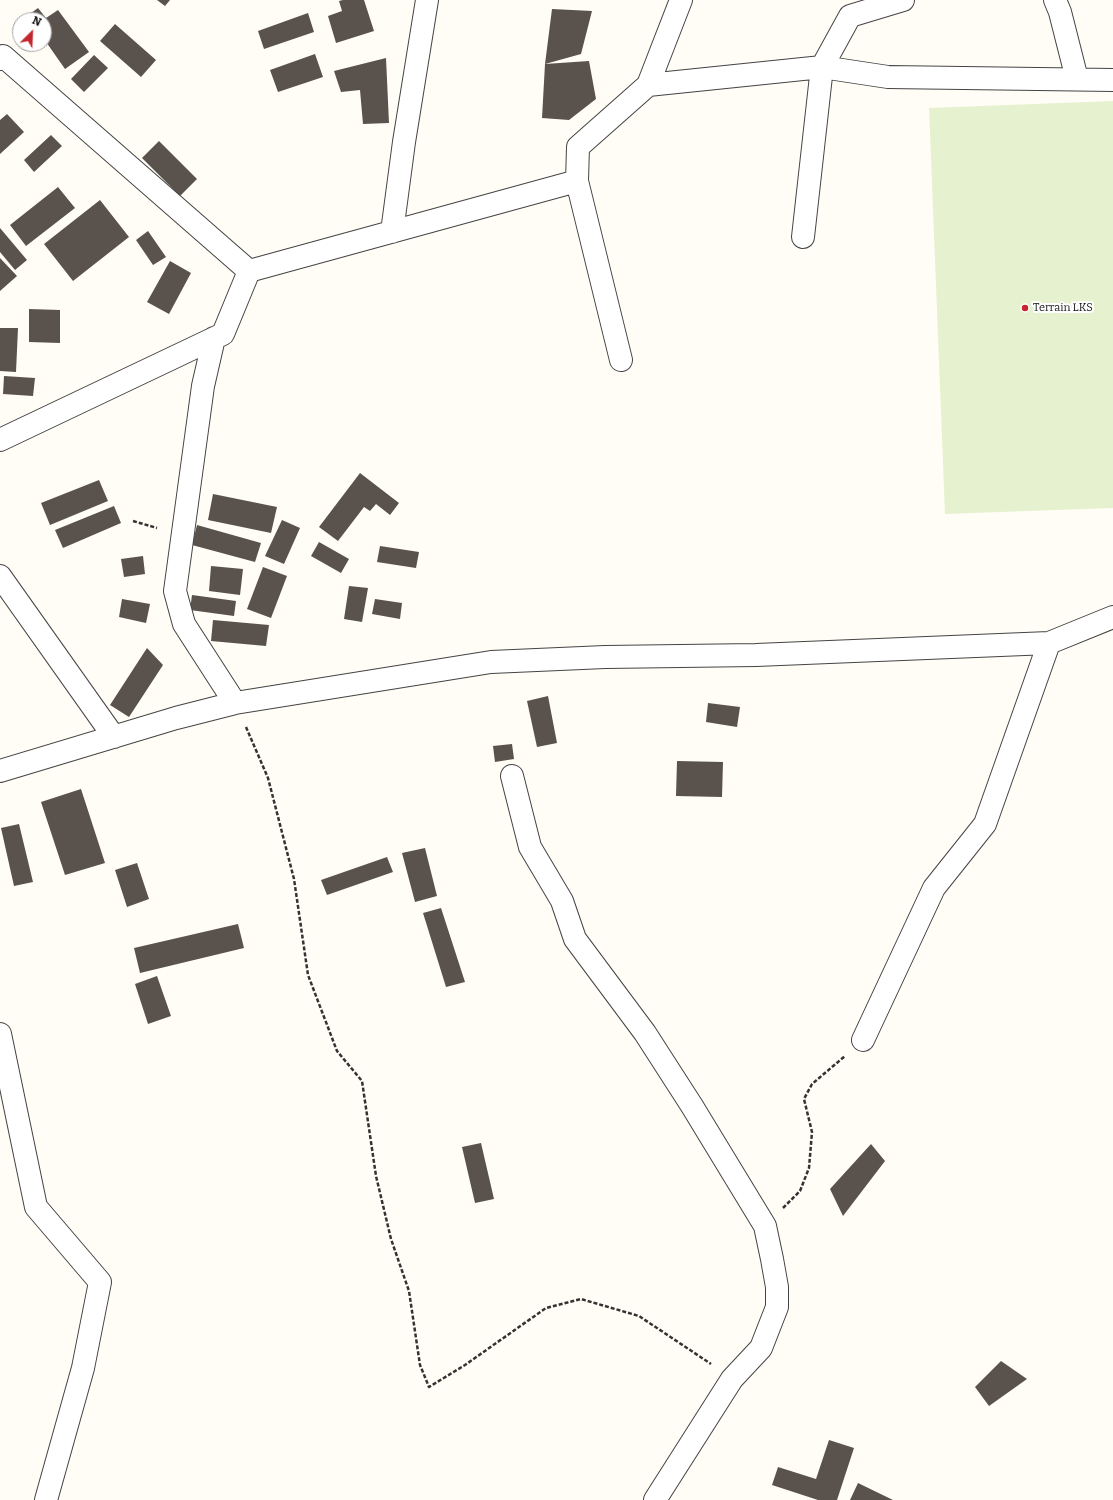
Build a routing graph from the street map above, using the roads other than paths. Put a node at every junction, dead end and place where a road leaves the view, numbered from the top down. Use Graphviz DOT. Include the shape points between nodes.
graph roads {
  1 [pos="427,0"];
  2 [pos="681,0"];
  3 [pos="904,0"];
  4 [pos="1055,0"];
  5 [pos="846,8"];
  6 [pos="1,56"];
  7 [pos="822,67"];
  8 [pos="1077,79"];
  9 [pos="1113,80"];
  10 [pos="648,85"];
  11 [pos="576,181"];
  12 [pos="392,232"];
  13 [pos="803,237"];
  14 [pos="249,271"];
  15 [pos="214,338"];
  16 [pos="621,360"];
  17 [pos="0,440"];
  18 [pos="0,576"];
  19 [pos="1113,617"];
  20 [pos="1049,643"];
  21 [pos="235,703"];
  22 [pos="114,737"];
  23 [pos="0,771"];
  24 [pos="512,776"];
  25 [pos="0,1034"];
  26 [pos="863,1040"];
  27 [pos="46,1500"];
  28 [pos="656,1500"];
  1 -- 12 [label="street"];
  2 -- 10 [label="street"];
  3 -- 5 [label="street"];
  4 -- 8 [label="street"];
  5 -- 7 [label="street"];
  6 -- 14 [label="street"];
  7 -- 8 [label="street" via="888,77"];
  7 -- 10 [label="street"];
  7 -- 13 [label="street"];
  8 -- 9 [label="street"];
  10 -- 11 [label="street" via="578,147"];
  11 -- 12 [label="street"];
  11 -- 16 [label="street"];
  12 -- 14 [label="street"];
  14 -- 15 [label="street" via="223,334"];
  15 -- 17 [label="street"];
  15 -- 21 [label="street" via="203,386 175,591 184,624"];
  18 -- 22 [label="street"];
  19 -- 20 [label="street"];
  20 -- 21 [label="street" via="756,655 491,662"];
  20 -- 26 [label="street" via="985,824 934,888"];
  21 -- 22 [label="street"];
  22 -- 23 [label="street"];
  24 -- 28 [label="street" via="530,846 562,901 575,939 645,1033 765,1226 777,1287 777,1308 761,1348 732,1379"];
  25 -- 27 [label="street" via="36,1207 100,1282 83,1368"];
}
